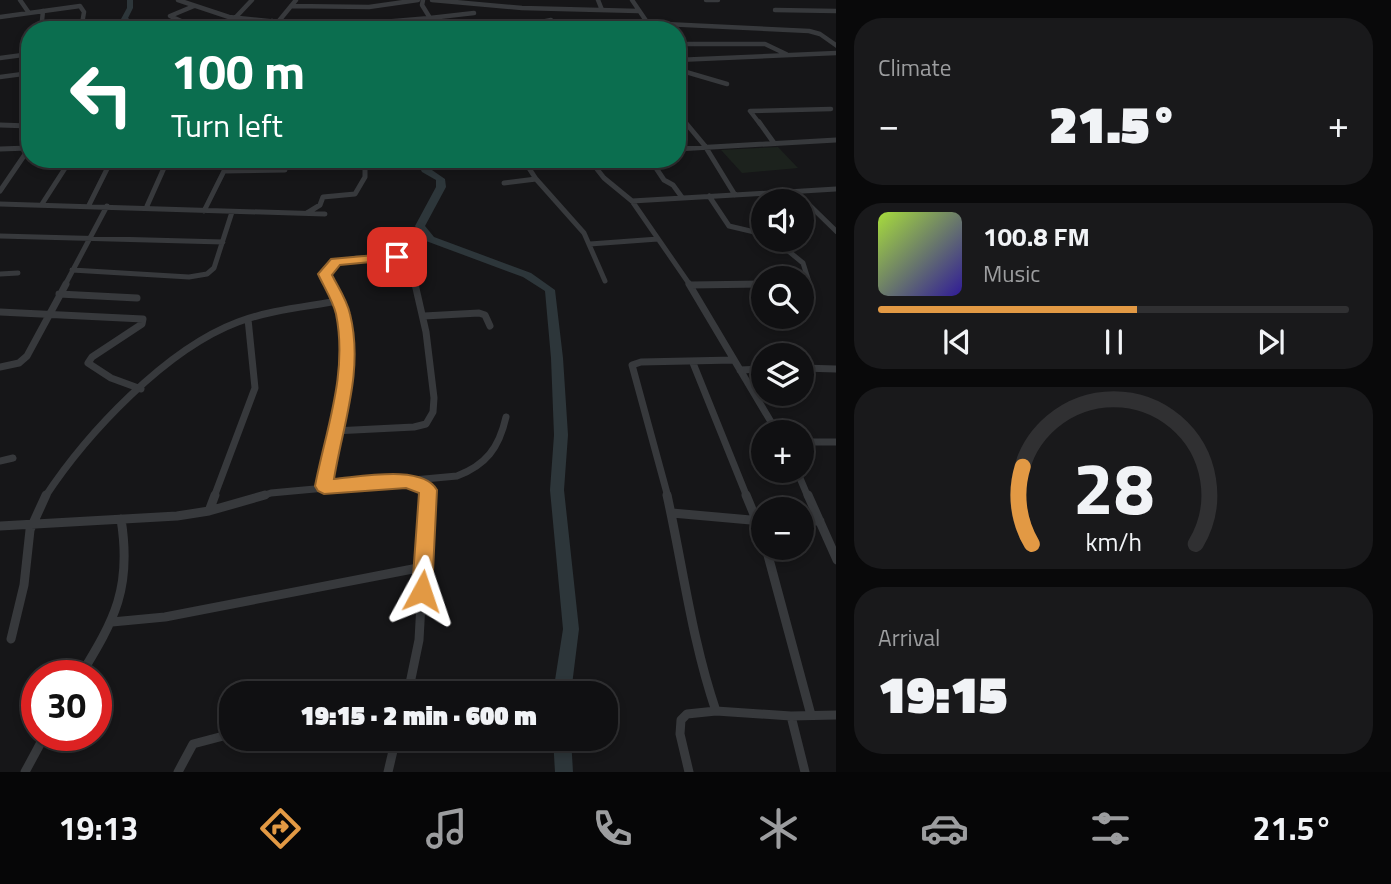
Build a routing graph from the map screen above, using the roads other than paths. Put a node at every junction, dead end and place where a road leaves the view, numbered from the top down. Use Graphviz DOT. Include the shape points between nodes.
graph roads {
  1 [pos="20,0"];
  2 [pos="66,0"];
  3 [pos="178,0"];
  4 [pos="244,0"];
  5 [pos="252,0"];
  6 [pos="296,0"];
  7 [pos="347,0"];
  8 [pos="421,0"];
  9 [pos="432,0"];
  10 [pos="524,0"];
  11 [pos="561,0"];
  12 [pos="598,0"];
  13 [pos="632,0"];
  14 [pos="706,0"];
  15 [pos="718,0"];
  16 [pos="70,6"];
  17 [pos="194,6"];
  18 [pos="291,6"];
  19 [pos="342,7"];
  20 [pos="522,8"];
  21 [pos="563,9"];
  22 [pos="43,10"];
  23 [pos="602,10"];
  24 [pos="775,10"];
  25 [pos="638,11"];
  26 [pos="836,11"];
  27 [pos="29,13"];
  28 [pos="474,13"];
  29 [pos="0,17"];
  30 [pos="235,18"];
  31 [pos="430,18"];
  32 [pos="551,20"];
  33 [pos="42,21"];
  34 [pos="83,21"];
  35 [pos="181,21"];
  36 [pos="272,21"];
  37 [pos="279,21"];
  38 [pos="398,21"];
  39 [pos="433,21"];
  40 [pos="546,21"];
  41 [pos="646,21"];
  42 [pos="686,24"];
  43 [pos="686,44"];
  44 [pos="836,46"];
  45 [pos="836,53"];
  46 [pos="786,54"];
  47 [pos="21,56"];
  48 [pos="12,57"];
  49 [pos="0,58"];
  50 [pos="686,60"];
  51 [pos="692,60"];
  52 [pos="686,64"];
  53 [pos="686,71"];
  54 [pos="21,74"];
  55 [pos="15,75"];
  56 [pos="1,77"];
  57 [pos="727,83"];
  58 [pos="0,84"];
  59 [pos="831,109"];
  60 [pos="686,124"];
  61 [pos="0,125"];
  62 [pos="21,126"];
  63 [pos="836,140"];
  64 [pos="775,143"];
  65 [pos="705,146"];
  66 [pos="21,148"];
  67 [pos="686,148"];
  68 [pos="0,149"];
  69 [pos="21,159"];
  70 [pos="65,168"];
  71 [pos="108,168"];
  72 [pos="164,168"];
  73 [pos="225,168"];
  74 [pos="529,168"];
  75 [pos="596,168"];
  76 [pos="656,168"];
  77 [pos="285,170"];
  78 [pos="365,170"];
  79 [pos="224,171"];
  80 [pos="536,179"];
  81 [pos="504,183"];
  82 [pos="836,189"];
  83 [pos="0,191"];
  84 [pos="814,191"];
  85 [pos="736,194"];
  86 [pos="751,194"];
  87 [pos="709,195"];
  88 [pos="681,196"];
  89 [pos="632,201"];
  90 [pos="0,204"];
  91 [pos="42,204"];
  92 [pos="89,205"];
  93 [pos="107,205"];
  94 [pos="147,206"];
  95 [pos="814,210"];
  96 [pos="204,211"];
  97 [pos="232,212"];
  98 [pos="306,213"];
  99 [pos="325,214"];
  100 [pos="751,231"];
  101 [pos="836,232"];
  102 [pos="0,236"];
  103 [pos="658,239"];
  104 [pos="88,240"];
  105 [pos="223,242"];
  106 [pos="590,244"];
  107 [pos="792,252"];
  108 [pos="803,266"];
  109 [pos="72,270"];
  110 [pos="18,273"];
  111 [pos="0,274"];
  112 [pos="605,281"];
  113 [pos="751,284"];
  114 [pos="690,285"];
  115 [pos="59,295"];
  116 [pos="137,298"];
  117 [pos="338,301"];
  118 [pos="0,312"];
  119 [pos="48,316"];
  120 [pos="424,316"];
  121 [pos="248,319"];
  122 [pos="490,326"];
  123 [pos="734,360"];
  124 [pos="693,363"];
  125 [pos="0,367"];
  126 [pos="814,368"];
  127 [pos="836,369"];
  128 [pos="740,370"];
  129 [pos="751,370"];
  130 [pos="141,389"];
  131 [pos="506,417"];
  132 [pos="770,420"];
  133 [pos="334,431"];
  134 [pos="814,442"];
  135 [pos="836,442"];
  136 [pos="13,458"];
  137 [pos="0,461"];
  138 [pos="420,483"];
  139 [pos="803,483"];
  140 [pos="324,486"];
  141 [pos="751,498"];
  142 [pos="209,511"];
  143 [pos="672,513"];
  144 [pos="121,519"];
  145 [pos="751,520"];
  146 [pos="814,521"];
  147 [pos="820,521"];
  148 [pos="32,524"];
  149 [pos="0,526"];
  150 [pos="769,560"];
  151 [pos="836,560"];
  152 [pos="424,567"];
  153 [pos="112,622"];
  154 [pos="11,639"];
  155 [pos="89,660"];
  156 [pos="411,681"];
  157 [pos="716,711"];
  158 [pos="811,715"];
  159 [pos="836,715"];
  160 [pos="791,716"];
  161 [pos="219,737"];
  162 [pos="36,751"];
  163 [pos="393,751"];
  164 [pos="25,772"];
  165 [pos="178,772"];
  166 [pos="388,772"];
  167 [pos="689,772"];
  168 [pos="805,772"];
  1 -- 27 [label="street"];
  2 -- 16 [label="street"];
  3 -- 17 [label="street"];
  4 -- 5 [label="street"];
  5 -- 30 [label="street"];
  6 -- 18 [label="street"];
  7 -- 19 [label="street"];
  8 -- 19 [label="street"];
  8 -- 31 [label="street"];
  9 -- 20 [label="street"];
  10 -- 20 [label="street"];
  11 -- 21 [label="street"];
  12 -- 23 [label="street"];
  13 -- 25 [label="street"];
  14 -- 15 [label="street"];
  16 -- 22 [label="street"];
  16 -- 34 [label="street" via="80,6"];
  17 -- 30 [label="street"];
  17 -- 35 [label="street" via="170,16"];
  18 -- 19 [label="street"];
  18 -- 37 [label="street"];
  20 -- 21 [label="street"];
  21 -- 23 [label="street"];
  22 -- 27 [label="street"];
  22 -- 33 [label="street"];
  23 -- 25 [label="street"];
  24 -- 26 [label="street"];
  25 -- 41 [label="street"];
  27 -- 29 [label="street"];
  28 -- 31 [label="street"];
  30 -- 36 [label="street"];
  31 -- 38 [label="street"];
  31 -- 39 [label="street"];
  32 -- 40 [label="street"];
  42 -- 44 [label="street" via="812,31"];
  43 -- 46 [label="street" via="765,44"];
  45 -- 46 [label="street"];
  46 -- 51 [label="street"];
  47 -- 48 [label="street"];
  48 -- 49 [label="street"];
  48 -- 55 [label="street"];
  50 -- 51 [label="street"];
  51 -- 52 [label="street"];
  53 -- 57 [label="street"];
  54 -- 55 [label="street"];
  55 -- 56 [label="street"];
  56 -- 58 [label="street"];
  59 -- 64 [label="street" via="750,111"];
  60 -- 65 [label="street"];
  61 -- 62 [label="street"];
  63 -- 64 [label="street"];
  64 -- 65 [label="street"];
  65 -- 67 [label="street"];
  65 -- 85 [label="street"];
  66 -- 68 [label="street"];
  69 -- 83 [label="street"];
  70 -- 91 [label="street"];
  71 -- 92 [label="street"];
  72 -- 94 [label="street"];
  73 -- 79 [label="street"];
  74 -- 80 [label="street"];
  75 -- 89 [label="street"];
  76 -- 88 [label="street"];
  77 -- 79 [label="street"];
  78 -- 98 [label="street" via="355,194 323,197 320,205"];
  79 -- 96 [label="street"];
  80 -- 81 [label="street"];
  80 -- 106 [label="street"];
  82 -- 84 [label="street"];
  85 -- 86 [label="street"];
  85 -- 87 [label="street"];
  87 -- 88 [label="street"];
  87 -- 100 [label="street" via="729,226"];
  88 -- 89 [label="street"];
  89 -- 103 [label="street"];
  90 -- 91 [label="street"];
  91 -- 92 [label="street"];
  92 -- 93 [label="street"];
  93 -- 94 [label="street"];
  93 -- 104 [label="street"];
  94 -- 96 [label="street"];
  95 -- 101 [label="street"];
  96 -- 97 [label="street"];
  97 -- 98 [label="street"];
  97 -- 105 [label="street"];
  98 -- 99 [label="street"];
  102 -- 104 [label="street"];
  103 -- 106 [label="street"];
  103 -- 114 [label="street"];
  104 -- 105 [label="street"];
  104 -- 109 [label="street"];
  105 -- 109 [label="street" via="212,272 200,276"];
  106 -- 112 [label="street"];
  107 -- 108 [label="street"];
  109 -- 115 [label="street"];
  110 -- 111 [label="street"];
  113 -- 114 [label="street"];
  114 -- 123 [label="street"];
  115 -- 116 [label="street"];
  115 -- 119 [label="street"];
  117 -- 120 [label="street" via="325,274 335,262 405,258"];
  117 -- 121 [label="street"];
  117 -- 133 [label="street" via="347,349 345,392"];
  118 -- 119 [label="street"];
  119 -- 125 [label="street" via="27,356"];
  119 -- 130 [label="street" via="144,320 88,363"];
  120 -- 122 [label="street" via="479,313"];
  120 -- 133 [label="street" via="434,410 426,424"];
  121 -- 130 [label="street" via="199,343"];
  121 -- 142 [label="street" via="255,387"];
  123 -- 124 [label="street"];
  123 -- 128 [label="street"];
  124 -- 141 [label="street"];
  124 -- 143 [label="street" via="632,365"];
  126 -- 127 [label="street"];
  128 -- 129 [label="street"];
  128 -- 132 [label="street"];
  130 -- 148 [label="street" via="71,457"];
  131 -- 138 [label="street" via="498,445 478,468"];
  133 -- 140 [label="street"];
  134 -- 135 [label="street"];
  136 -- 137 [label="street"];
  138 -- 140 [label="street"];
  138 -- 152 [label="street" via="428,490"];
  139 -- 147 [label="street"];
  140 -- 142 [label="street" via="271,493"];
  142 -- 144 [label="street"];
  143 -- 145 [label="street"];
  143 -- 157 [label="street" via="701,668"];
  144 -- 148 [label="street"];
  144 -- 153 [label="street" via="127,560"];
  146 -- 147 [label="street"];
  147 -- 151 [label="street"];
  148 -- 149 [label="street"];
  148 -- 154 [label="street"];
  150 -- 158 [label="street"];
  152 -- 153 [label="street" via="165,617"];
  152 -- 156 [label="street"];
  153 -- 155 [label="street"];
  157 -- 160 [label="street"];
  157 -- 167 [label="street" via="687,714 681,720"];
  158 -- 159 [label="street"];
  158 -- 160 [label="street"];
  160 -- 168 [label="street"];
  161 -- 165 [label="street" via="193,744"];
  162 -- 164 [label="street"];
  163 -- 166 [label="street"];
}
